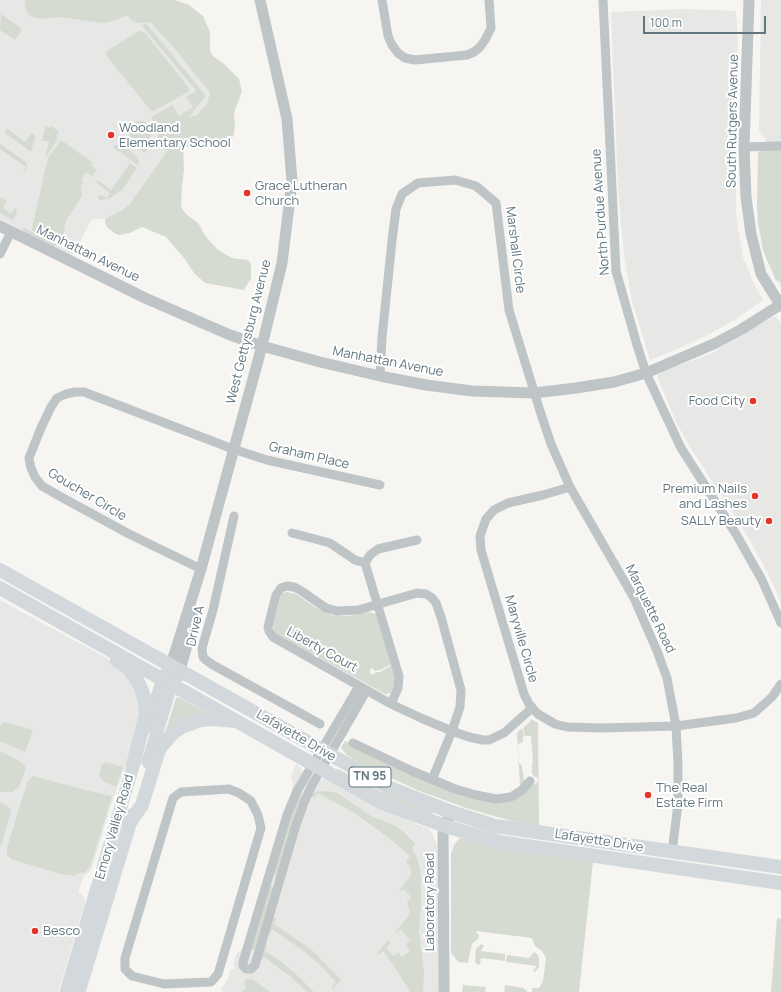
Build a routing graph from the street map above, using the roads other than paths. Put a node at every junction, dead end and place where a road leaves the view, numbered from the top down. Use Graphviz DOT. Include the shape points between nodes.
graph roads {
  1 [pos="260,0"];
  2 [pos="382,0"];
  3 [pos="489,0"];
  4 [pos="602,0"];
  5 [pos="749,0"];
  6 [pos="781,146"];
  7 [pos="744,147"];
  8 [pos="0,226"];
  9 [pos="11,232"];
  10 [pos="0,254"];
  11 [pos="781,305"];
  12 [pos="262,346"];
  13 [pos="646,374"];
  14 [pos="380,376"];
  15 [pos="534,393"];
  16 [pos="233,449"];
  17 [pos="380,485"];
  18 [pos="570,487"];
  19 [pos="234,516"];
  20 [pos="292,533"];
  21 [pos="417,540"];
  22 [pos="365,563"];
  23 [pos="201,569"];
  24 [pos="0,570"];
  25 [pos="0,588"];
  26 [pos="0,595"];
  27 [pos="377,604"];
  28 [pos="781,623"];
  29 [pos="176,668"];
  30 [pos="168,682"];
  31 [pos="781,684"];
  32 [pos="363,688"];
  33 [pos="391,704"];
  34 [pos="532,708"];
  35 [pos="240,722"];
  36 [pos="320,724"];
  37 [pos="676,726"];
  38 [pos="452,731"];
  39 [pos="353,743"];
  40 [pos="326,752"];
  41 [pos="133,765"];
  42 [pos="318,766"];
  43 [pos="432,780"];
  44 [pos="530,781"];
  45 [pos="451,812"];
  46 [pos="130,824"];
  47 [pos="445,826"];
  48 [pos="672,852"];
  49 [pos="672,867"];
  50 [pos="781,867"];
  51 [pos="781,883"];
  52 [pos="164,988"];
  53 [pos="66,992"];
  54 [pos="79,992"];
  55 [pos="444,992"];
  1 -- 12 [label="street, West Gettysburg Avenue" via="287,119 292,181 281,271"];
  2 -- 3 [label="street" via="392,45 402,56 414,60 467,55 474,52 485,40 490,28"];
  4 -- 13 [label="street, North Purdue Avenue" via="616,271"];
  5 -- 7 [label="street, South Rutgers Avenue"];
  6 -- 7 [label="street"];
  7 -- 11 [label="street, South Rutgers Avenue" via="750,234 761,274"];
  8 -- 9 [label="street, Manhattan Avenue"];
  9 -- 10 [label="street"];
  9 -- 12 [label="street, Manhattan Avenue" via="145,298"];
  11 -- 13 [label="street, Manhattan Avenue" via="716,343"];
  12 -- 14 [label="street, Manhattan Avenue"];
  12 -- 16 [label="street, West Gettysburg Avenue"];
  13 -- 15 [label="street, Manhattan Avenue" via="614,382"];
  13 -- 28 [label="street, North Purdue Avenue" via="681,448 733,529 762,580"];
  14 -- 15 [label="street, Manhattan Avenue" via="472,391"];
  14 -- 15 [label="street, Marshall Circle" via="396,209 402,194 418,183 455,180 476,186 496,203 509,310"];
  15 -- 18 [label="street, Marquette Road" via="551,444"];
  16 -- 17 [label="street, Graham Place" via="267,460"];
  16 -- 23 [label="street, West Gettysburg Avenue"];
  16 -- 23 [label="street, Goucher Circle" via="84,392 75,392 57,398 29,458 34,477 42,486 129,534"];
  18 -- 34 [label="street, Maryville Circle" via="508,503 494,510 486,518 480,536 481,550 524,694"];
  18 -- 37 [label="street, Marquette Road" via="634,598 667,678"];
  19 -- 36 [label="street, Drive A" via="214,610 202,648 203,657"];
  20 -- 22 [label="street" via="330,543 355,560"];
  21 -- 22 [label="street" via="378,549"];
  22 -- 27 [label="street"];
  23 -- 29 [label="street, West Gettysburg Avenue" via="189,638"];
  24 -- 29 [label="main road, Lafayette Drive / TN 95"];
  25 -- 30 [label="main road, Lafayette Drive / TN 95"];
  26 -- 41 [label="main road" via="116,660 132,672 142,691 146,714"];
  27 -- 32 [label="street, Liberty Court" via="358,610 337,611 326,608 300,590 287,586 281,588 276,595 268,627 273,637"];
  27 -- 33 [label="street" via="399,676 398,688"];
  27 -- 38 [label="street, Liberty Court" via="417,593 430,595 436,603 461,690 460,707"];
  29 -- 30 [label="main road, Emory Valley Road"];
  29 -- 40 [label="main road, Lafayette Drive / TN 95"];
  30 -- 35 [label="main road, Lafayette Drive / TN 95"];
  30 -- 41 [label="main road, Emory Valley Road"];
  30 -- 46 [label="main road, Emory Valley Road" via="168,695"];
  31 -- 37 [label="street" via="772,697 754,713"];
  32 -- 33 [label="street, Liberty Court"];
  32 -- 40 [label="street"];
  33 -- 38 [label="street, Liberty Court"];
  34 -- 37 [label="street, Maryville Circle" via="544,719 567,727"];
  34 -- 38 [label="street, Liberty Court" via="504,733 490,740"];
  35 -- 42 [label="main road, Lafayette Drive / TN 95"];
  35 -- 46 [label="main road" via="201,720 173,733 158,753 142,805"];
  37 -- 48 [label="street, Marquette Road" via="678,804"];
  38 -- 43 [label="street"];
  39 -- 43 [label="street"];
  40 -- 42 [label="street"];
  40 -- 45 [label="main road, Lafayette Drive / TN 95" via="390,788"];
  41 -- 53 [label="main road, Emory Valley Road"];
  42 -- 42 [label="street" via="297,791 287,815 243,962 246,969 251,969 255,965 295,828"];
  42 -- 47 [label="main road, Lafayette Drive / TN 95" via="382,803"];
  43 -- 44 [label="street" via="476,795 504,799 512,797"];
  45 -- 47 [label="street, Laboratory Road"];
  45 -- 48 [label="main road, Lafayette Drive / TN 95" via="495,826"];
  46 -- 54 [label="main road, Emory Valley Road"];
  47 -- 49 [label="main road, Lafayette Drive / TN 95" via="499,842"];
  47 -- 55 [label="street, Laboratory Road"];
  48 -- 49 [label="main road"];
  48 -- 50 [label="main road, Lafayette Drive / TN 95"];
  49 -- 51 [label="main road, Lafayette Drive / TN 95"];
  52 -- 52 [label="street" via="210,982 218,974 261,828 251,801 229,789 181,792 172,801 124,964 124,969 132,976"];
}
